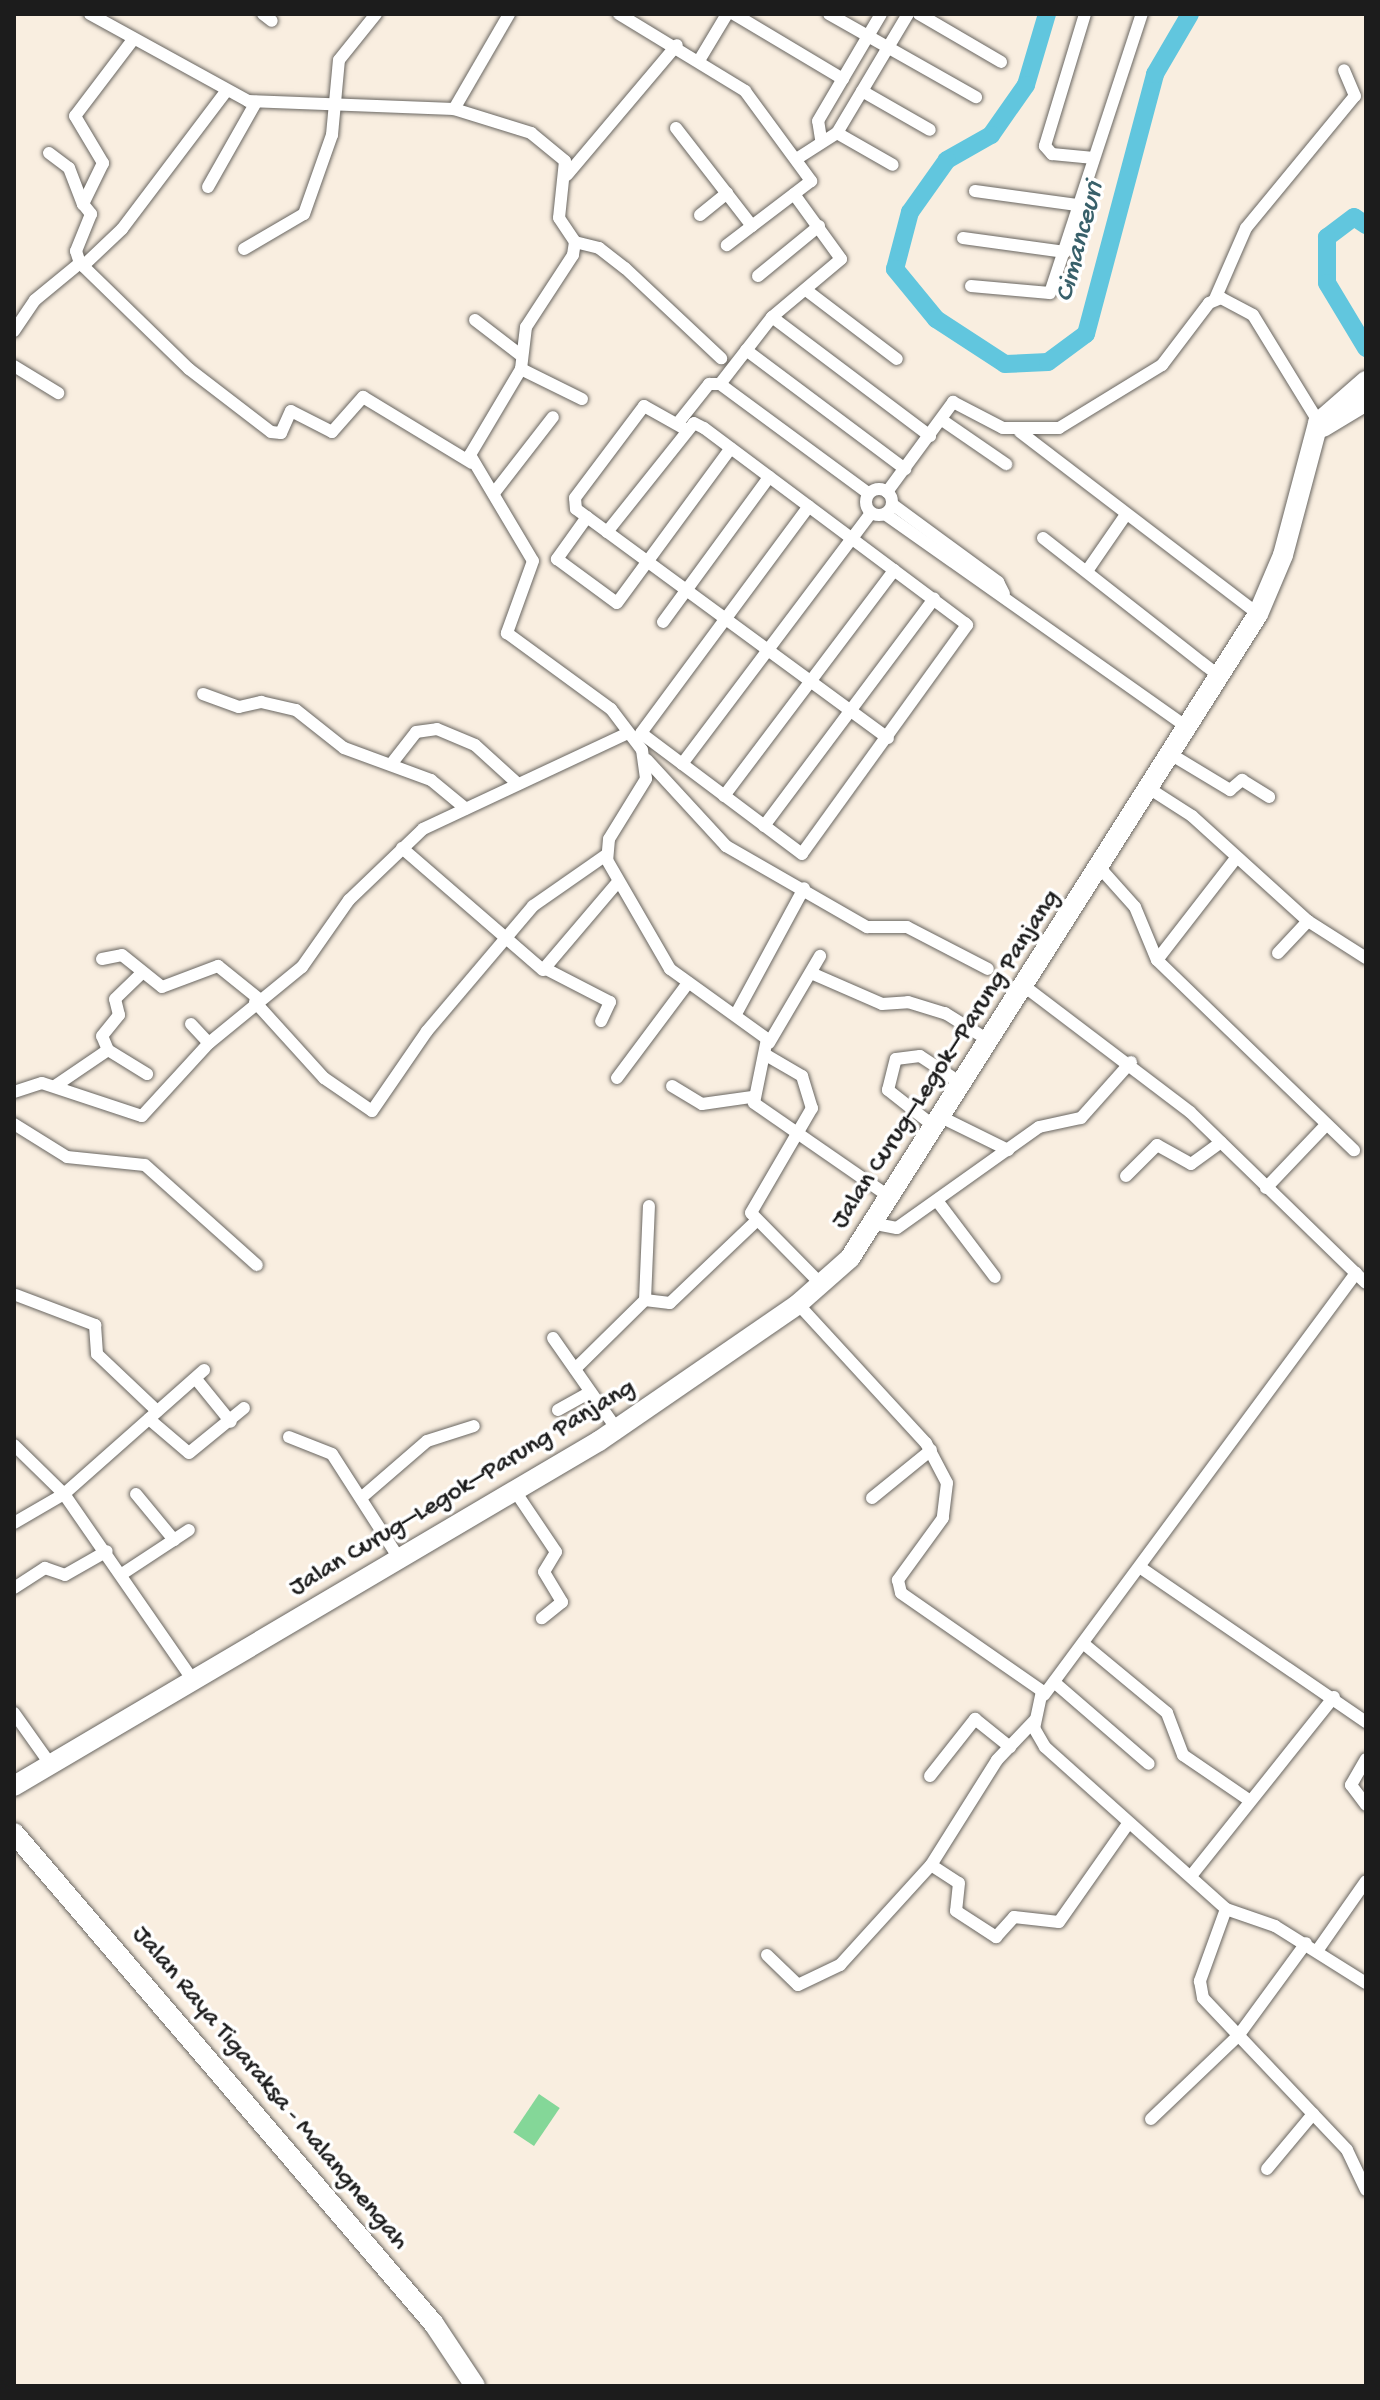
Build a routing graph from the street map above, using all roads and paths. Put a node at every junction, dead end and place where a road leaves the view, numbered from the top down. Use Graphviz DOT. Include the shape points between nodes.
graph roads {
  1 [pos="90,14"];
  2 [pos="376,14"];
  3 [pos="509,14"];
  4 [pos="619,14"];
  5 [pos="727,14"];
  6 [pos="734,14"];
  7 [pos="829,14"];
  8 [pos="881,14"];
  9 [pos="908,14"];
  10 [pos="919,14"];
  11 [pos="1085,14"];
  12 [pos="1137,15"];
  13 [pos="868,37"];
  14 [pos="132,41"];
  15 [pos="677,45"];
  16 [pos="887,48"];
  17 [pos="700,59"];
  18 [pos="1001,62"];
  19 [pos="1344,70"];
  20 [pos="843,79"];
  21 [pos="227,90"];
  22 [pos="862,91"];
  23 [pos="1361,93"];
  24 [pos="976,97"];
  25 [pos="256,102"];
  26 [pos="337,103"];
  27 [pos="454,109"];
  28 [pos="676,128"];
  29 [pos="930,130"];
  30 [pos="837,133"];
  31 [pos="821,139"];
  32 [pos="49,153"];
  33 [pos="798,158"];
  34 [pos="1094,158"];
  35 [pos="893,165"];
  36 [pos="567,175"];
  37 [pos="208,187"];
  38 [pos="975,191"];
  39 [pos="727,193"];
  40 [pos="794,194"];
  41 [pos="83,204"];
  42 [pos="1077,205"];
  43 [pos="700,215"];
  44 [pos="752,226"];
  45 [pos="819,226"];
  46 [pos="963,238"];
  47 [pos="575,242"];
  48 [pos="727,245"];
  49 [pos="244,249"];
  50 [pos="1065,252"];
  51 [pos="81,264"];
  52 [pos="758,276"];
  53 [pos="971,286"];
  54 [pos="806,290"];
  55 [pos="1215,299"];
  56 [pos="772,317"];
  57 [pos="475,320"];
  58 [pos="14,331"];
  59 [pos="746,350"];
  60 [pos="721,358"];
  61 [pos="897,359"];
  62 [pos="521,363"];
  63 [pos="14,366"];
  64 [pos="720,384"];
  65 [pos="1363,390"];
  66 [pos="58,393"];
  67 [pos="582,399"];
  68 [pos="553,417"];
  69 [pos="942,420"];
  70 [pos="681,426"];
  71 [pos="1318,429"];
  72 [pos="1020,432"];
  73 [pos="930,436"];
  74 [pos="731,448"];
  75 [pos="472,463"];
  76 [pos="1006,464"];
  77 [pos="905,469"];
  78 [pos="769,477"];
  79 [pos="494,493"];
  80 [pos="868,493"];
  81 [pos="888,503"];
  82 [pos="809,506"];
  83 [pos="871,513"];
  84 [pos="1125,516"];
  85 [pos="587,517"];
  86 [pos="607,532"];
  87 [pos="852,538"];
  88 [pos="1043,538"];
  89 [pos="648,562"];
  90 [pos="894,570"];
  91 [pos="1087,571"];
  92 [pos="686,590"];
  93 [pos="934,599"];
  94 [pos="1258,614"];
  95 [pos="725,619"];
  96 [pos="663,622"];
  97 [pos="768,650"];
  98 [pos="1220,677"];
  99 [pos="810,681"];
  100 [pos="203,694"];
  101 [pos="850,710"];
  102 [pos="1187,727"];
  103 [pos="628,733"];
  104 [pos="888,738"];
  105 [pos="1172,755"];
  106 [pos="645,758"];
  107 [pos="392,763"];
  108 [pos="682,764"];
  109 [pos="518,784"];
  110 [pos="1150,789"];
  111 [pos="724,796"];
  112 [pos="1269,797"];
  113 [pos="466,809"];
  114 [pos="764,826"];
  115 [pos="402,848"];
  116 [pos="606,855"];
  117 [pos="1237,857"];
  118 [pos="1101,869"];
  119 [pos="618,882"];
  120 [pos="804,888"];
  121 [pos="1308,921"];
  122 [pos="504,942"];
  123 [pos="1278,953"];
  124 [pos="820,956"];
  125 [pos="1366,958"];
  126 [pos="102,959"];
  127 [pos="1157,960"];
  128 [pos="546,969"];
  129 [pos="988,969"];
  130 [pos="142,973"];
  131 [pos="811,973"];
  132 [pos="688,983"];
  133 [pos="1024,986"];
  134 [pos="257,1000"];
  135 [pos="736,1014"];
  136 [pos="601,1021"];
  137 [pos="191,1024"];
  138 [pos="988,1040"];
  139 [pos="209,1043"];
  140 [pos="768,1049"];
  141 [pos="108,1050"];
  142 [pos="1131,1062"];
  143 [pos="147,1074"];
  144 [pos="617,1078"];
  145 [pos="961,1083"];
  146 [pos="55,1086"];
  147 [pos="672,1086"];
  148 [pos="14,1092"];
  149 [pos="751,1097"];
  150 [pos="938,1122"];
  151 [pos="14,1124"];
  152 [pos="1326,1125"];
  153 [pos="796,1131"];
  154 [pos="1221,1142"];
  155 [pos="1008,1150"];
  156 [pos="1354,1150"];
  157 [pos="1126,1176"];
  158 [pos="1266,1188"];
  159 [pos="891,1198"];
  160 [pos="938,1202"];
  161 [pos="649,1206"];
  162 [pos="755,1222"];
  163 [pos="876,1224"];
  164 [pos="257,1265"];
  165 [pos="1356,1273"];
  166 [pos="995,1277"];
  167 [pos="1366,1283"];
  168 [pos="822,1285"];
  169 [pos="16,1295"];
  170 [pos="645,1300"];
  171 [pos="798,1304"];
  172 [pos="553,1338"];
  173 [pos="575,1369"];
  174 [pos="589,1393"];
  175 [pos="244,1408"];
  176 [pos="558,1410"];
  177 [pos="153,1415"];
  178 [pos="231,1422"];
  179 [pos="474,1426"];
  180 [pos="616,1428"];
  181 [pos="289,1437"];
  182 [pos="14,1445"];
  183 [pos="931,1450"];
  184 [pos="513,1488"];
  185 [pos="64,1494"];
  186 [pos="136,1494"];
  187 [pos="361,1498"];
  188 [pos="872,1498"];
  189 [pos="14,1523"];
  190 [pos="189,1530"];
  191 [pos="174,1540"];
  192 [pos="107,1551"];
  193 [pos="400,1560"];
  194 [pos="1141,1568"];
  195 [pos="122,1574"];
  196 [pos="14,1588"];
  197 [pos="542,1618"];
  198 [pos="1084,1644"];
  199 [pos="194,1682"];
  200 [pos="1054,1682"];
  201 [pos="1044,1695"];
  202 [pos="1334,1697"];
  203 [pos="14,1713"];
  204 [pos="1035,1720"];
  205 [pos="1366,1722"];
  206 [pos="1010,1747"];
  207 [pos="1366,1759"];
  208 [pos="1149,1764"];
  209 [pos="51,1765"];
  210 [pos="930,1776"];
  211 [pos="14,1786"];
  212 [pos="1249,1800"];
  213 [pos="1366,1805"];
  214 [pos="1128,1824"];
  215 [pos="14,1833"];
  216 [pos="931,1865"];
  217 [pos="1191,1876"];
  218 [pos="1366,1881"];
  219 [pos="1226,1909"];
  220 [pos="1312,1947"];
  221 [pos="767,1955"];
  222 [pos="1366,1983"];
  223 [pos="1238,2036"];
  224 [pos="1313,2114"];
  225 [pos="1151,2119"];
  226 [pos="1267,2169"];
  227 [pos="1366,2190"];
  228 [pos="475,2386"];
  1 -- 14 [label="street"];
  2 -- 26 [label="street" via="339,60"];
  3 -- 27 [label="street"];
  4 -- 15 [label="street"];
  5 -- 17 [label="street"];
  6 -- 20 [label="street"];
  7 -- 13 [label="street"];
  8 -- 13 [label="street"];
  9 -- 16 [label="street"];
  10 -- 18 [label="street"];
  11 -- 34 [label="street" via="1045,146 1052,154"];
  12 -- 34 [label="street"];
  13 -- 16 [label="street"];
  13 -- 20 [label="street"];
  14 -- 21 [label="street" via="187,63"];
  14 -- 41 [label="street" via="75,116 103,163"];
  15 -- 17 [label="street"];
  15 -- 36 [label="street"];
  16 -- 22 [label="street"];
  16 -- 24 [label="street"];
  17 -- 33 [label="street" via="756,102"];
  19 -- 23 [label="street"];
  20 -- 31 [label="street" via="818,121"];
  21 -- 25 [label="street"];
  21 -- 51 [label="street" via="122,229"];
  22 -- 29 [label="street"];
  22 -- 30 [label="street"];
  23 -- 55 [label="street" via="1246,228"];
  25 -- 26 [label="street"];
  25 -- 37 [label="street"];
  26 -- 27 [label="street"];
  26 -- 49 [label="street" via="304,214"];
  27 -- 36 [label="street" via="545,140 565,161"];
  28 -- 39 [label="street"];
  30 -- 31 [label="street"];
  30 -- 35 [label="street"];
  31 -- 33 [label="street"];
  32 -- 41 [label="street" via="69,168"];
  33 -- 40 [label="street" via="811,181"];
  34 -- 42 [label="street"];
  36 -- 47 [label="street" via="559,218"];
  38 -- 42 [label="street"];
  39 -- 43 [label="street"];
  39 -- 44 [label="street"];
  40 -- 44 [label="street"];
  40 -- 45 [label="street"];
  41 -- 51 [label="street" via="91,214 76,251"];
  42 -- 50 [label="street"];
  44 -- 48 [label="street"];
  45 -- 52 [label="street"];
  45 -- 54 [label="street" via="841,259"];
  46 -- 50 [label="street"];
  47 -- 60 [label="street" via="625,268"];
  47 -- 62 [label="street" via="565,275 526,327"];
  50 -- 53 [label="street" via="1045,297"];
  51 -- 58 [label="street" via="35,300"];
  51 -- 75 [label="street" via="189,369 274,434 291,411 332,432 363,397"];
  54 -- 56 [label="street"];
  54 -- 61 [label="street"];
  55 -- 71 [label="street" via="1234,301 1253,315"];
  55 -- 72 [label="street" via="1178,349 1137,383 1059,428"];
  56 -- 59 [label="street"];
  56 -- 73 [label="street"];
  57 -- 62 [label="street"];
  59 -- 64 [label="street"];
  59 -- 77 [label="street"];
  62 -- 67 [label="street"];
  62 -- 75 [label="street" via="477,435"];
  63 -- 66 [label="street"];
  64 -- 70 [label="street" via="709,384"];
  64 -- 80 [label="street"];
  65 -- 71 [label="main road"];
  68 -- 79 [label="street"];
  69 -- 72 [label="street" via="953,402"];
  69 -- 73 [label="street"];
  69 -- 76 [label="street"];
  70 -- 74 [label="street" via="699,424"];
  70 -- 85 [label="street" via="644,406 575,498"];
  70 -- 86 [label="street"];
  71 -- 94 [label="main road, Jalan Curug–Legok–Parung Panjang" via="1283,555"];
  72 -- 84 [label="street"];
  73 -- 77 [label="street"];
  74 -- 78 [label="street"];
  74 -- 89 [label="street"];
  75 -- 79 [label="street"];
  77 -- 81 [label="street"];
  78 -- 82 [label="street"];
  78 -- 92 [label="street"];
  79 -- 103 [label="street" via="533,561 505,622 507,633 599,698"];
  80 -- 81 [label="street"];
  80 -- 83 [label="street"];
  81 -- 83 [label="street"];
  81 -- 102 [label="street"];
  82 -- 87 [label="street"];
  82 -- 95 [label="street"];
  83 -- 87 [label="street"];
  84 -- 91 [label="street"];
  84 -- 94 [label="street"];
  85 -- 86 [label="street"];
  85 -- 89 [label="street" via="557,559 617,603"];
  86 -- 89 [label="street"];
  87 -- 90 [label="street"];
  87 -- 97 [label="street"];
  88 -- 91 [label="street"];
  89 -- 92 [label="street"];
  90 -- 93 [label="street"];
  90 -- 99 [label="street"];
  91 -- 98 [label="street"];
  92 -- 95 [label="street"];
  92 -- 96 [label="street"];
  93 -- 101 [label="street"];
  93 -- 104 [label="street" via="967,630"];
  94 -- 98 [label="main road, Jalan Curug–Legok–Parung Panjang"];
  95 -- 97 [label="street"];
  95 -- 108 [label="street" via="641,733"];
  97 -- 99 [label="street"];
  97 -- 108 [label="street"];
  98 -- 102 [label="main road, Jalan Curug–Legok–Parung Panjang"];
  99 -- 101 [label="street"];
  99 -- 111 [label="street"];
  100 -- 107 [label="street" via="239,707 261,702 296,710 356,754"];
  101 -- 104 [label="street"];
  101 -- 114 [label="street"];
  102 -- 105 [label="main road, Jalan Curug–Legok–Parung Panjang"];
  103 -- 106 [label="street"];
  103 -- 109 [label="street"];
  104 -- 114 [label="street" via="802,854"];
  105 -- 110 [label="main road, Jalan Curug–Legok–Parung Panjang"];
  105 -- 112 [label="street" via="1228,789 1242,780"];
  106 -- 116 [label="street" via="644,788"];
  106 -- 120 [label="street" via="715,839"];
  107 -- 109 [label="street" via="416,732 437,729 475,745"];
  107 -- 113 [label="street" via="431,780"];
  108 -- 111 [label="street"];
  109 -- 113 [label="street"];
  110 -- 117 [label="street"];
  110 -- 118 [label="main road, Jalan Curug–Legok–Parung Panjang"];
  111 -- 114 [label="street"];
  113 -- 115 [label="street"];
  115 -- 122 [label="street"];
  115 -- 134 [label="street" via="349,900 302,967"];
  116 -- 119 [label="street"];
  116 -- 122 [label="street" via="541,898"];
  117 -- 121 [label="street"];
  117 -- 127 [label="street"];
  118 -- 127 [label="street" via="1135,907"];
  118 -- 133 [label="main road, Jalan Curug–Legok–Parung Panjang"];
  119 -- 128 [label="street"];
  119 -- 132 [label="street" via="652,947"];
  120 -- 129 [label="street" via="867,927 907,927"];
  120 -- 135 [label="street"];
  121 -- 123 [label="street"];
  121 -- 125 [label="street"];
  122 -- 128 [label="street"];
  122 -- 134 [label="street" via="427,1031 372,1111 324,1078"];
  124 -- 131 [label="street"];
  126 -- 130 [label="street" via="119,954"];
  127 -- 152 [label="street"];
  128 -- 136 [label="street" via="610,1002"];
  130 -- 134 [label="street" via="157,985 176,986 218,966"];
  130 -- 141 [label="street" via="116,997 119,1015 102,1038"];
  131 -- 138 [label="street" via="882,1004 908,1002 945,1013"];
  131 -- 140 [label="street"];
  132 -- 135 [label="street"];
  132 -- 144 [label="street"];
  133 -- 138 [label="main road, Jalan Curug–Legok–Parung Panjang"];
  133 -- 142 [label="street"];
  134 -- 139 [label="street"];
  135 -- 140 [label="street"];
  137 -- 139 [label="street"];
  138 -- 145 [label="main road, Jalan Curug–Legok–Parung Panjang"];
  139 -- 146 [label="street" via="138,1117"];
  140 -- 149 [label="street"];
  140 -- 153 [label="street" via="802,1076 810,1090 812,1108"];
  141 -- 143 [label="street"];
  141 -- 146 [label="street"];
  142 -- 154 [label="street"];
  142 -- 155 [label="street" via="1089,1113 1061,1128 1039,1127"];
  145 -- 150 [label="main road, Jalan Curug–Legok–Parung Panjang"];
  145 -- 150 [label="street" via="920,1056 896,1059 888,1090"];
  146 -- 148 [label="street"];
  147 -- 149 [label="street" via="702,1104"];
  149 -- 153 [label="street"];
  150 -- 155 [label="street"];
  150 -- 159 [label="main road, Jalan Curug–Legok–Parung Panjang"];
  151 -- 164 [label="street" via="67,1157 145,1165"];
  152 -- 156 [label="street"];
  152 -- 158 [label="street"];
  153 -- 159 [label="street"];
  153 -- 162 [label="street" via="753,1202"];
  154 -- 157 [label="street" via="1191,1164 1157,1145"];
  154 -- 158 [label="street"];
  155 -- 160 [label="street"];
  158 -- 165 [label="street"];
  159 -- 163 [label="main road, Jalan Curug–Legok–Parung Panjang"];
  160 -- 163 [label="street" via="897,1228"];
  160 -- 166 [label="street"];
  161 -- 170 [label="street"];
  162 -- 168 [label="street"];
  162 -- 170 [label="street" via="670,1303"];
  163 -- 168 [label="main road, Jalan Curug–Legok–Parung Panjang"];
  165 -- 167 [label="street"];
  165 -- 194 [label="street"];
  168 -- 171 [label="main road, Jalan Curug–Legok–Parung Panjang"];
  169 -- 177 [label="street" via="95,1325 97,1354"];
  170 -- 173 [label="street"];
  171 -- 180 [label="main road, Jalan Curug–Legok–Parung Panjang"];
  171 -- 183 [label="street"];
  172 -- 173 [label="street"];
  173 -- 174 [label="street"];
  174 -- 176 [label="street"];
  174 -- 180 [label="street"];
  175 -- 178 [label="street"];
  177 -- 178 [label="street" via="186,1453"];
  177 -- 178 [label="street" via="200,1375"];
  177 -- 185 [label="street"];
  179 -- 187 [label="street" via="427,1441"];
  180 -- 184 [label="main road, Jalan Curug–Legok–Parung Panjang"];
  181 -- 187 [label="street" via="332,1454"];
  182 -- 185 [label="street"];
  183 -- 188 [label="street"];
  183 -- 201 [label="street" via="949,1504 897,1589"];
  184 -- 193 [label="main road, Jalan Curug–Legok–Parung Panjang"];
  184 -- 197 [label="street" via="556,1552 544,1572 562,1602"];
  185 -- 189 [label="street"];
  185 -- 192 [label="street"];
  186 -- 191 [label="street"];
  187 -- 193 [label="street"];
  190 -- 191 [label="street"];
  191 -- 195 [label="street"];
  192 -- 195 [label="street"];
  192 -- 196 [label="street" via="65,1575 48,1566"];
  193 -- 199 [label="main road, Jalan Curug–Legok–Parung Panjang"];
  194 -- 198 [label="street"];
  194 -- 202 [label="street"];
  195 -- 199 [label="street"];
  198 -- 200 [label="street"];
  198 -- 212 [label="street" via="1167,1713 1183,1755"];
  199 -- 209 [label="main road, Jalan Curug–Legok–Parung Panjang"];
  200 -- 201 [label="street"];
  200 -- 208 [label="street"];
  201 -- 204 [label="street"];
  202 -- 205 [label="street"];
  202 -- 212 [label="street"];
  203 -- 209 [label="street"];
  204 -- 206 [label="street"];
  204 -- 214 [label="street" via="1045,1747"];
  206 -- 210 [label="street" via="975,1719"];
  206 -- 216 [label="street"];
  207 -- 213 [label="street" via="1351,1785"];
  209 -- 211 [label="main road, Jalan Curug–Legok–Parung Panjang"];
  212 -- 217 [label="street"];
  214 -- 216 [label="street" via="1059,1922 1014,1917 996,1937 956,1911 959,1883"];
  214 -- 217 [label="street"];
  215 -- 228 [label="main road, Jalan Raya Tigaraksa - Malangnengah" via="434,2324"];
  216 -- 221 [label="street" via="858,1949 822,1978 798,1985"];
  217 -- 219 [label="street"];
  218 -- 220 [label="street"];
  219 -- 220 [label="street"];
  219 -- 223 [label="street" via="1201,1993"];
  220 -- 222 [label="street"];
  220 -- 223 [label="street"];
  223 -- 224 [label="street"];
  223 -- 225 [label="street"];
  224 -- 226 [label="street"];
  224 -- 227 [label="street" via="1354,2158"];
}
